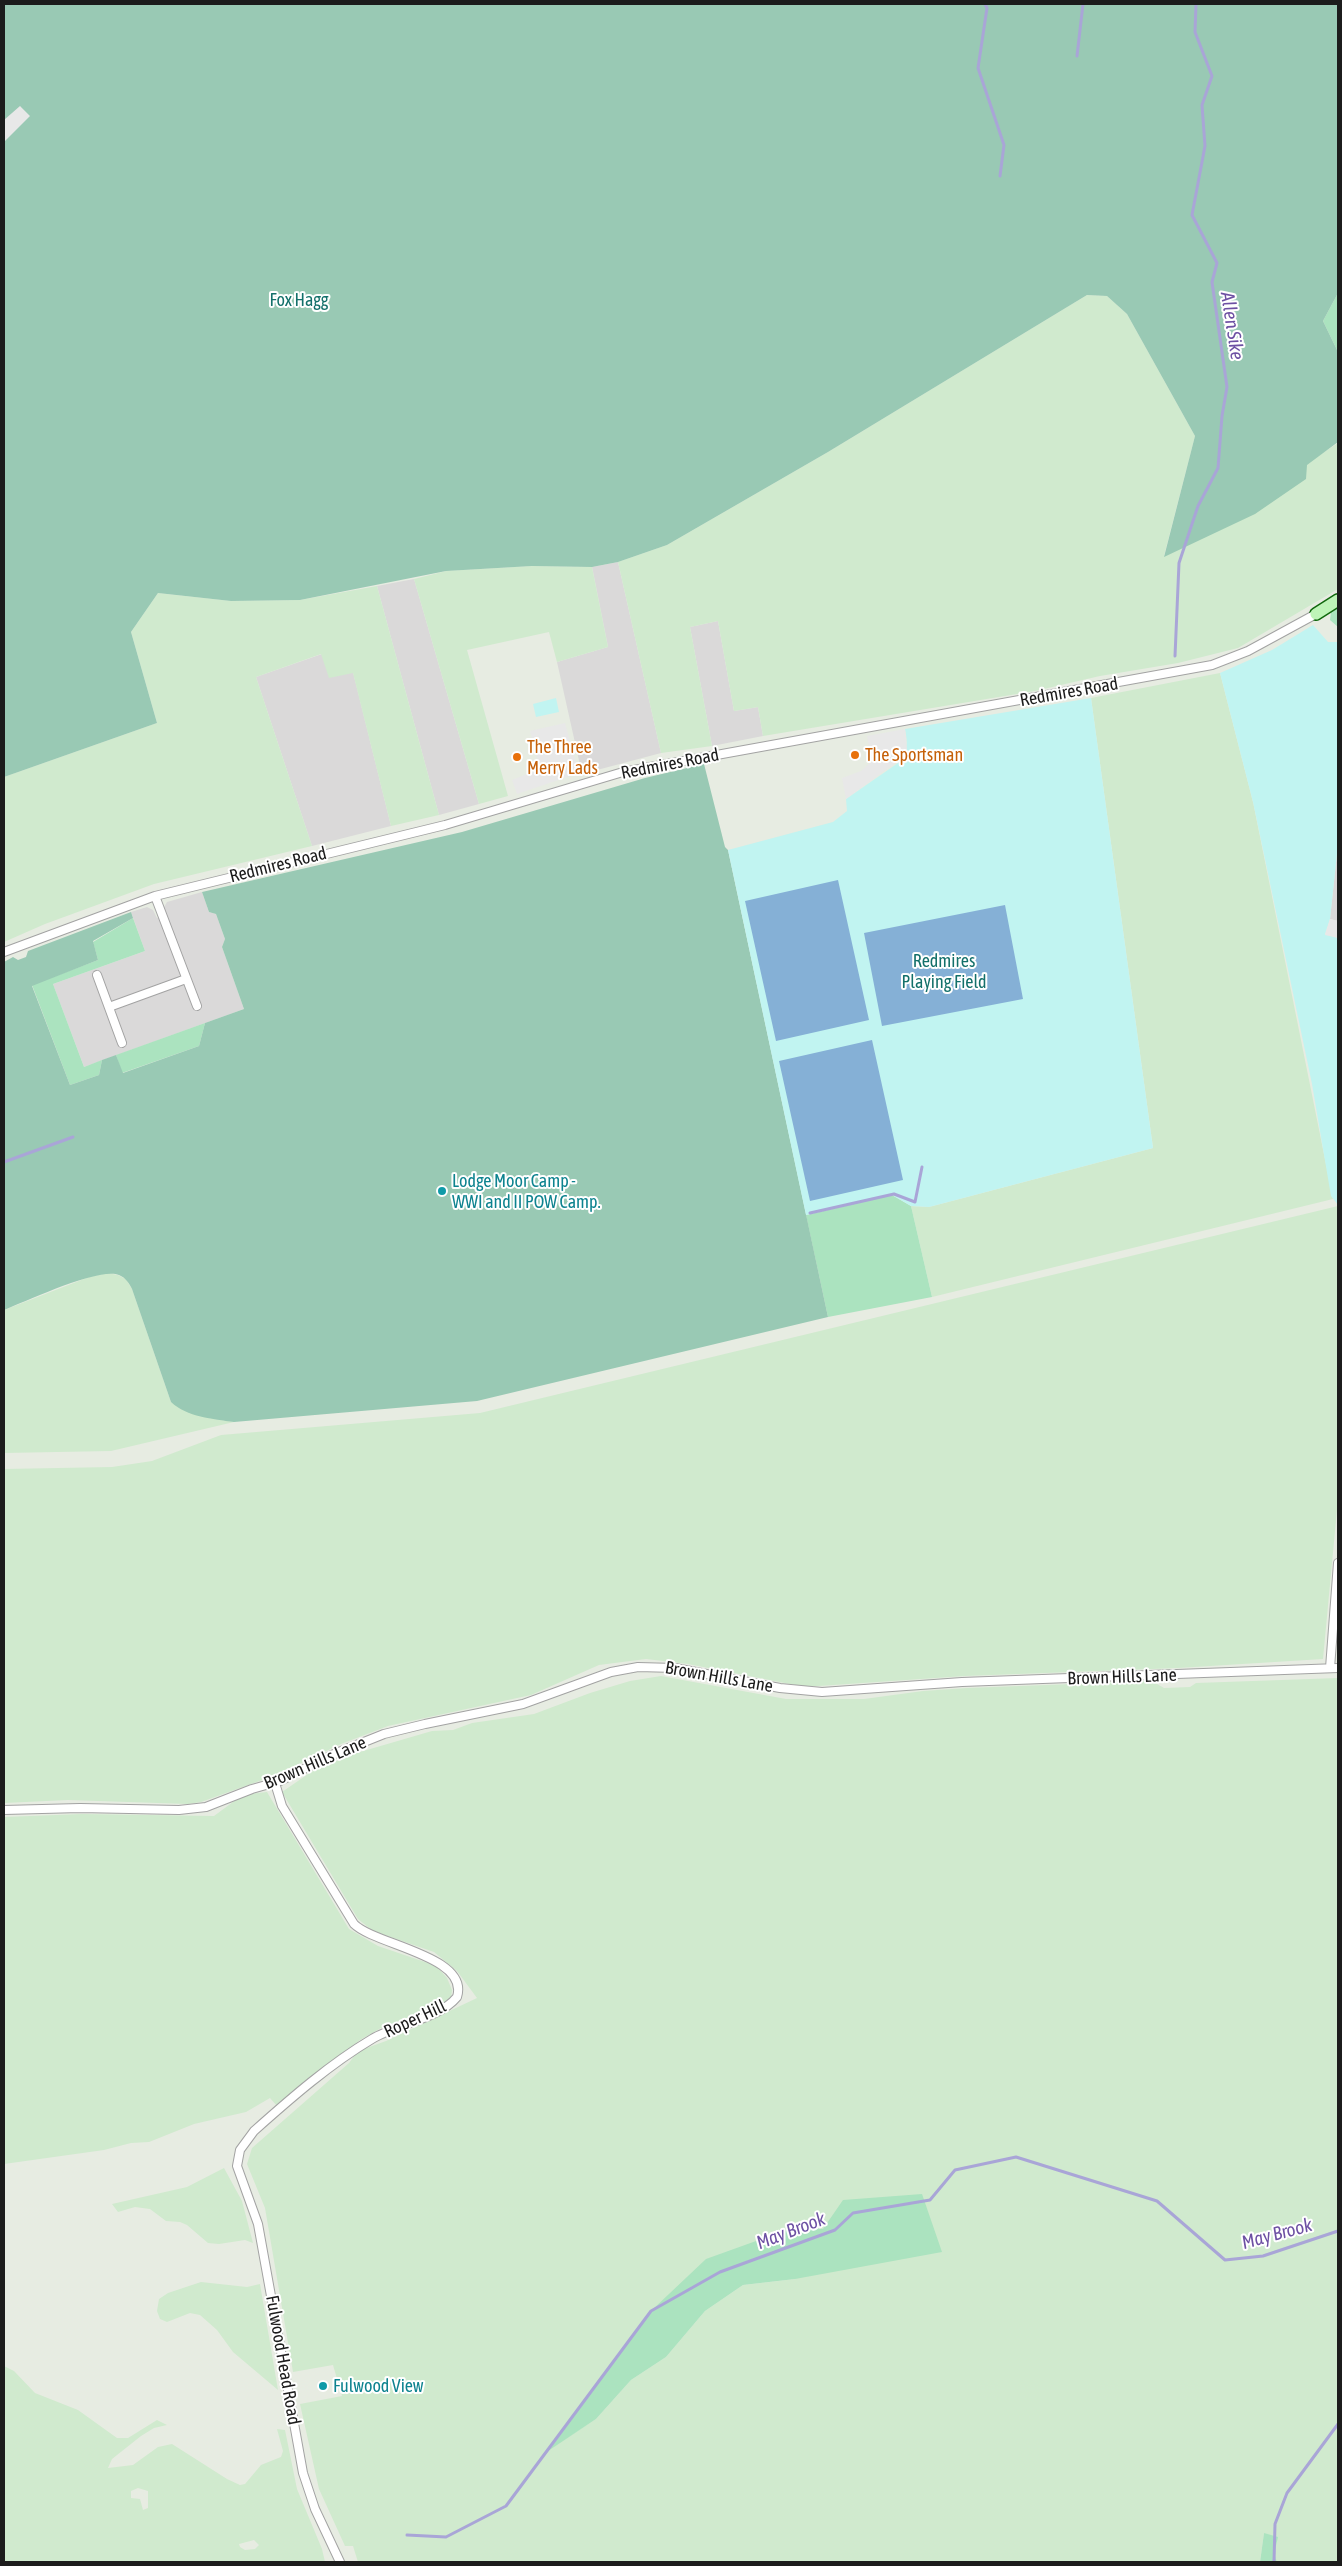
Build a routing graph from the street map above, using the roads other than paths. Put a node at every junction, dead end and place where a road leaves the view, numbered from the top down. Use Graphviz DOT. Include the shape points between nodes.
graph roads {
  1 [pos="1338,600"];
  2 [pos="1316,614"];
  3 [pos="155,896"];
  4 [pos="4,952"];
  5 [pos="97,975"];
  6 [pos="186,979"];
  7 [pos="197,1006"];
  8 [pos="109,1007"];
  9 [pos="122,1042"];
  10 [pos="1338,1563"];
  11 [pos="1334,1668"];
  12 [pos="275,1782"];
  13 [pos="4,1810"];
  14 [pos="238,2156"];
  15 [pos="340,2562"];
  1 -- 2 [label="street, Redmires Road"];
  2 -- 3 [label="street, Redmires Road" via="1248,652 1212,665 647,767 445,825"];
  3 -- 4 [label="street, Redmires Road"];
  3 -- 6 [label="street"];
  5 -- 8 [label="street"];
  6 -- 7 [label="street"];
  6 -- 8 [label="street"];
  8 -- 9 [label="street"];
  10 -- 11 [label="street"];
  11 -- 12 [label="street, Brown Hills Lane" via="950,1683 822,1692 780,1688 675,1668 638,1667 611,1672 524,1704 384,1734"];
  12 -- 13 [label="street, Brown Hills Lane" via="194,1810"];
  12 -- 14 [label="street, Roper Hill" via="282,1806 354,1924 369,1935 443,1965 456,1980 458,1994 446,2007 380,2034 344,2057 254,2131"];
  14 -- 15 [label="street, Fulwood Head Road" via="238,2170 260,2233 303,2473 315,2509"];
}
